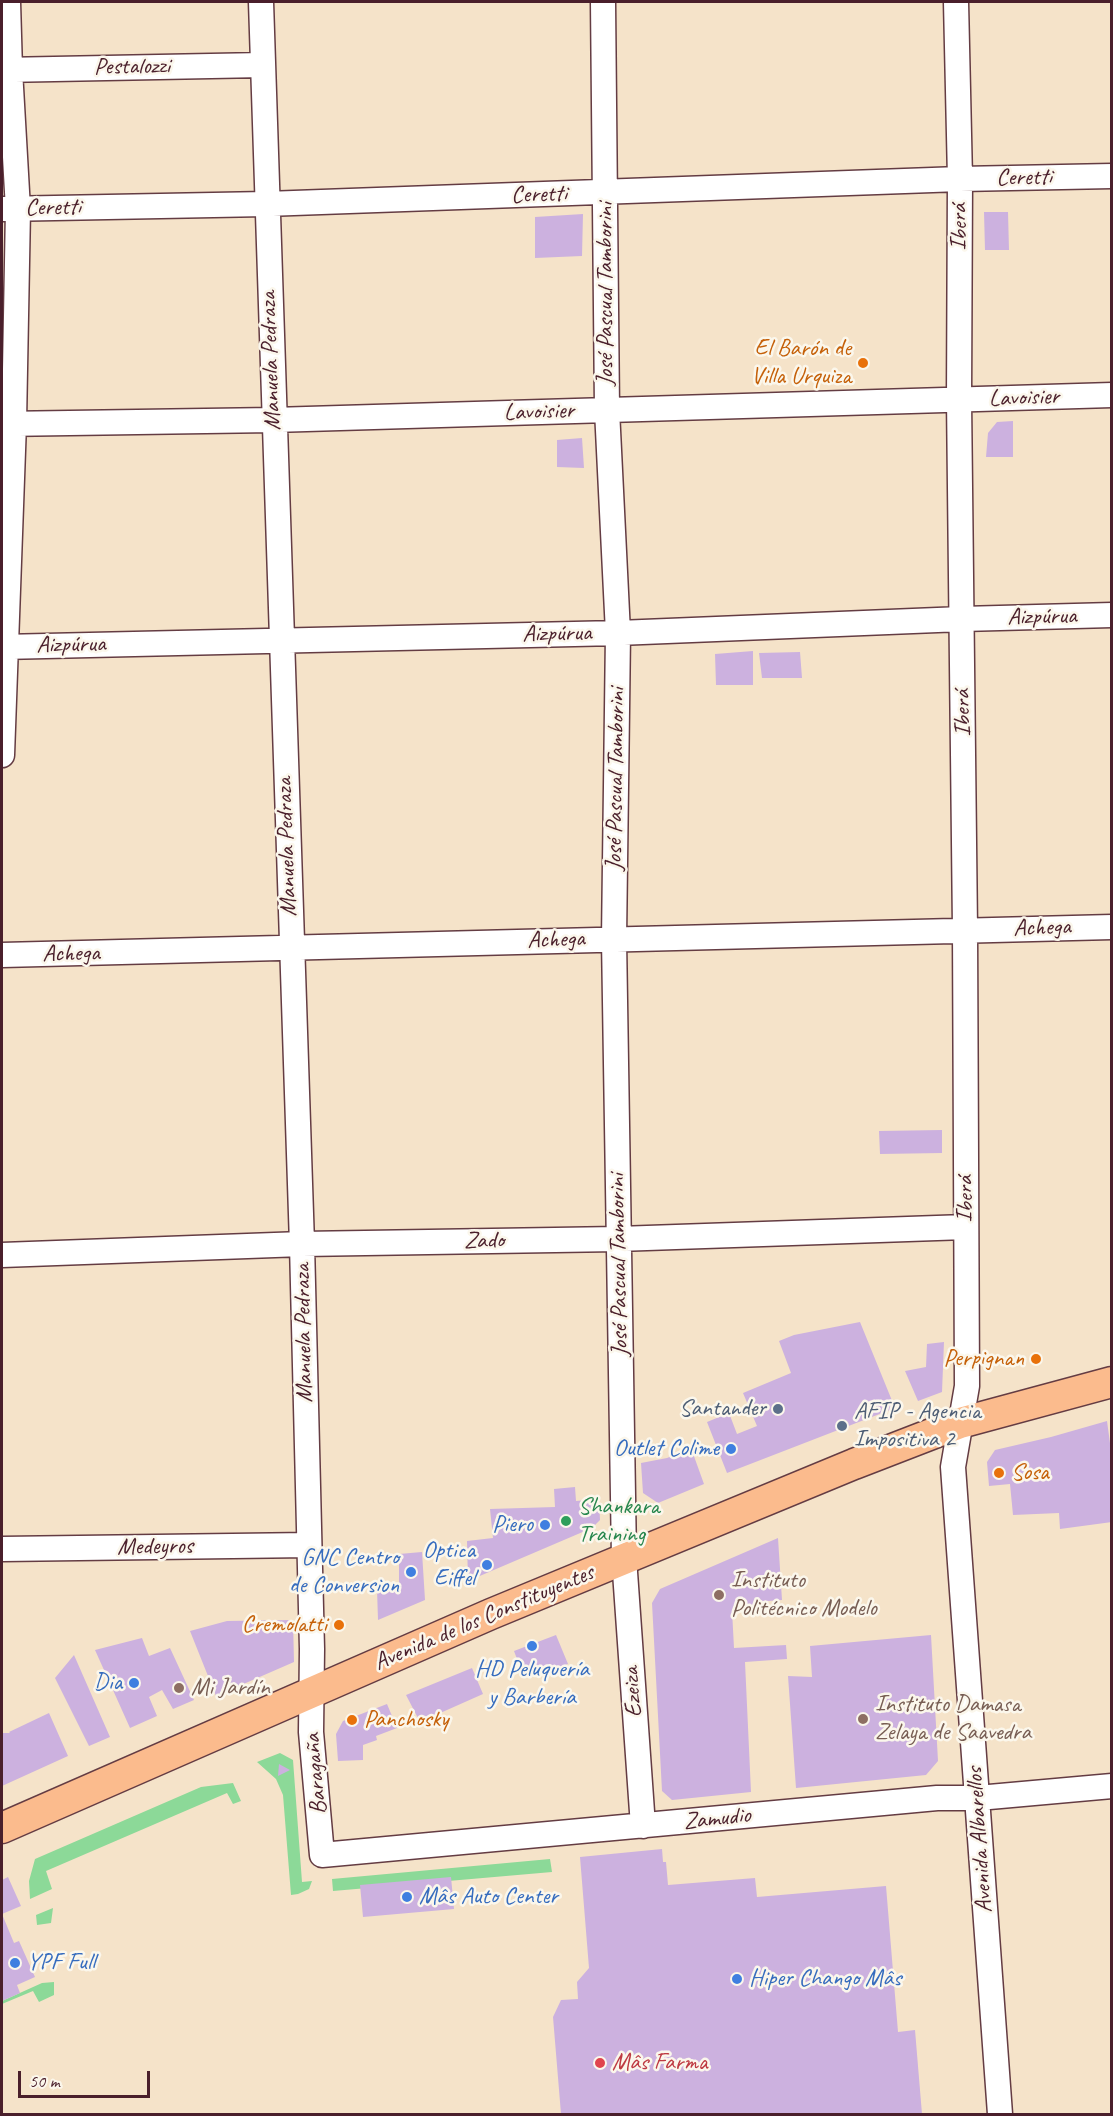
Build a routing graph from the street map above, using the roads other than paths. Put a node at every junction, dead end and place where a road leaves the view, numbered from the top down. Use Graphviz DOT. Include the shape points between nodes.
graph roads {
  1 [pos="8,2"];
  2 [pos="261,2"];
  3 [pos="603,2"];
  4 [pos="956,2"];
  5 [pos="263,65"];
  6 [pos="6,70"];
  7 [pos="1112,176"];
  8 [pos="960,179"];
  9 [pos="606,193"];
  10 [pos="266,204"];
  11 [pos="10,209"];
  12 [pos="1112,395"];
  13 [pos="959,399"];
  14 [pos="607,410"];
  15 [pos="273,420"];
  16 [pos="8,424"];
  17 [pos="1112,615"];
  18 [pos="962,619"];
  19 [pos="618,633"];
  20 [pos="281,641"];
  21 [pos="4,647"];
  22 [pos="2,755"];
  23 [pos="1112,927"];
  24 [pos="965,930"];
  25 [pos="614,939"];
  26 [pos="291,949"];
  27 [pos="2,955"];
  28 [pos="966,1227"];
  29 [pos="618,1239"];
  30 [pos="302,1244"];
  31 [pos="2,1255"];
  32 [pos="1112,1382"];
  33 [pos="960,1423"];
  34 [pos="309,1545"];
  35 [pos="2,1549"];
  36 [pos="624,1558"];
  37 [pos="312,1693"];
  38 [pos="1112,1786"];
  39 [pos="978,1798"];
  40 [pos="643,1826"];
  41 [pos="2,1828"];
  42 [pos="322,1855"];
  43 [pos="1000,2115"];
  1 -- 6 [label="street"];
  2 -- 5 [label="street, Manuela Pedraza"];
  3 -- 9 [label="street, José Pascual Tamborini"];
  4 -- 8 [label="street, Iberá"];
  5 -- 6 [label="street, Pestalozzi"];
  5 -- 10 [label="street, Manuela Pedraza"];
  6 -- 11 [label="street"];
  7 -- 8 [label="street, Ceretti"];
  8 -- 9 [label="street, Ceretti"];
  8 -- 13 [label="street, Iberá"];
  9 -- 10 [label="street, Ceretti"];
  9 -- 14 [label="street, José Pascual Tamborini"];
  10 -- 11 [label="street, Ceretti"];
  10 -- 15 [label="street, Manuela Pedraza"];
  11 -- 16 [label="street"];
  12 -- 13 [label="street, Lavoisier"];
  13 -- 14 [label="street, Lavoisier"];
  13 -- 18 [label="street, Iberá"];
  14 -- 15 [label="street, Lavoisier"];
  14 -- 19 [label="street, José Pascual Tamborini"];
  15 -- 16 [label="street, Lavoisier"];
  15 -- 20 [label="street, Manuela Pedraza"];
  16 -- 21 [label="street"];
  17 -- 18 [label="street, Aizpúrua"];
  18 -- 19 [label="street, Aizpúrua"];
  18 -- 24 [label="street, Iberá"];
  19 -- 20 [label="street, Aizpúrua"];
  19 -- 25 [label="street, José Pascual Tamborini"];
  20 -- 21 [label="street, Aizpúrua"];
  20 -- 26 [label="street, Manuela Pedraza"];
  21 -- 22 [label="street"];
  23 -- 24 [label="street, Achega"];
  24 -- 25 [label="street, Achega"];
  24 -- 28 [label="street, Iberá"];
  25 -- 26 [label="street, Achega"];
  25 -- 29 [label="street, José Pascual Tamborini"];
  26 -- 27 [label="street, Achega"];
  26 -- 30 [label="street, Manuela Pedraza"];
  28 -- 29 [label="street, Zado"];
  28 -- 33 [label="street, Iberá" via="967,1386"];
  29 -- 30 [label="street, Zado"];
  29 -- 36 [label="street, José Pascual Tamborini"];
  30 -- 31 [label="street, Zado"];
  30 -- 34 [label="street, Manuela Pedraza"];
  32 -- 33 [label="main road, Avenida de los Constituyentes"];
  33 -- 36 [label="main road, Avenida de los Constituyentes"];
  33 -- 39 [label="street, Avenida Albarellos" via="953,1467"];
  34 -- 35 [label="street, Medeyros"];
  34 -- 37 [label="street, Manuela Pedraza"];
  36 -- 37 [label="main road, Avenida de los Constituyentes"];
  36 -- 40 [label="street, Ezeiza"];
  37 -- 41 [label="main road, Avenida de los Constituyentes"];
  37 -- 42 [label="street, Baragaña"];
  38 -- 39 [label="street, Zamudio"];
  39 -- 40 [label="street, Zamudio" via="937,1798"];
  39 -- 43 [label="street, Avenida Albarellos"];
  40 -- 42 [label="street, Zamudio"];
}
